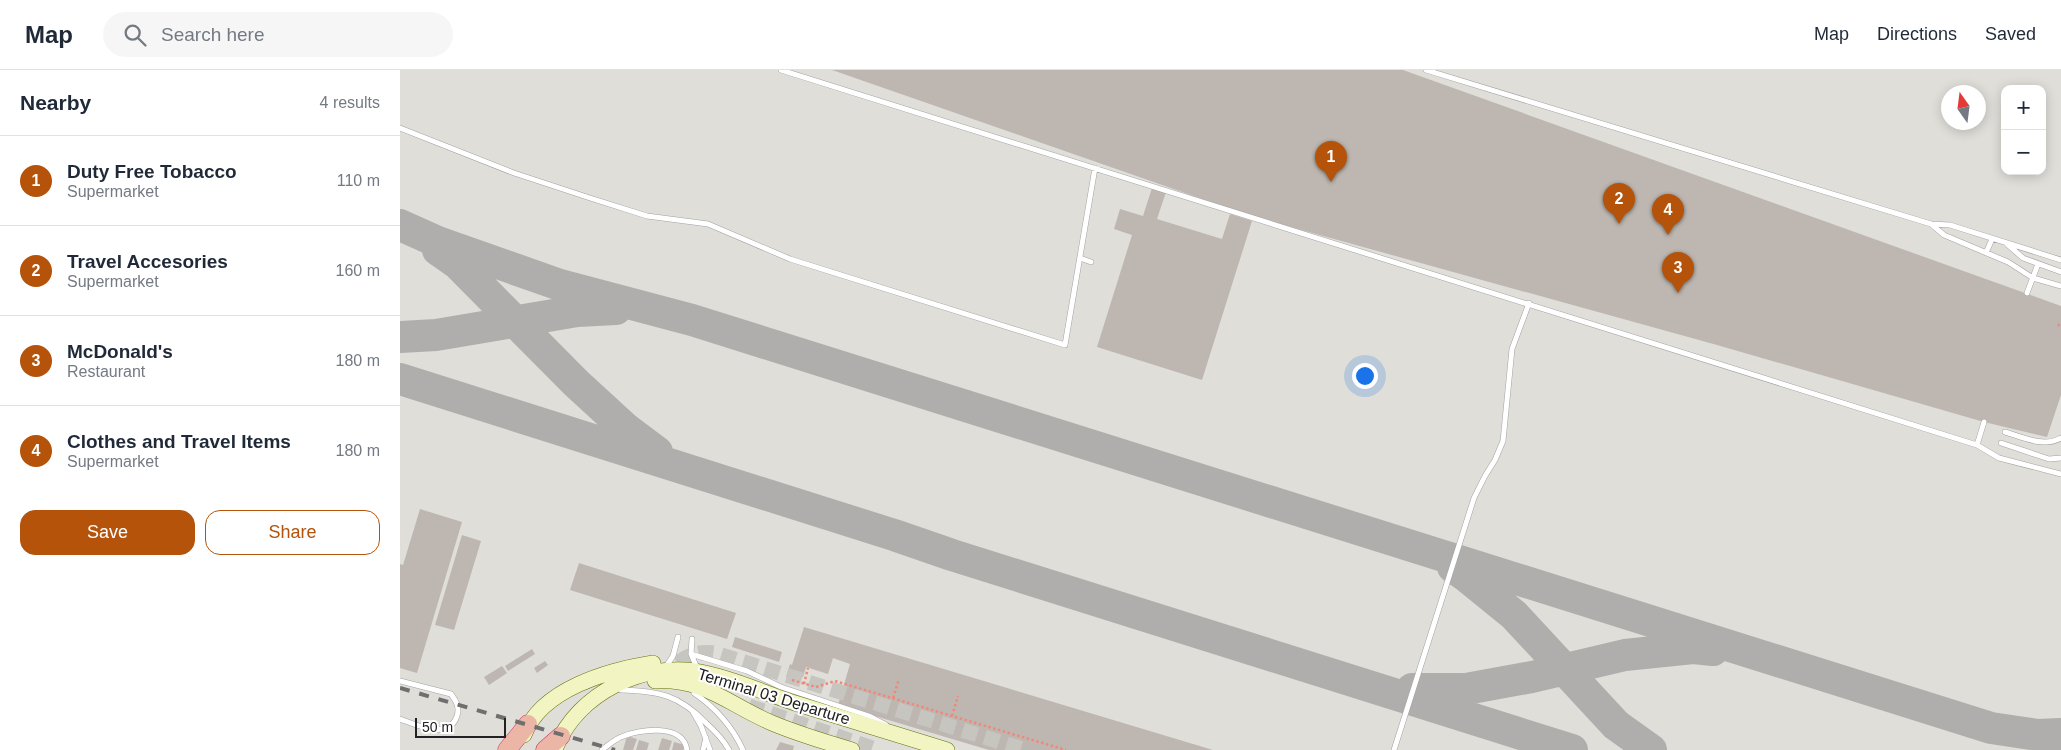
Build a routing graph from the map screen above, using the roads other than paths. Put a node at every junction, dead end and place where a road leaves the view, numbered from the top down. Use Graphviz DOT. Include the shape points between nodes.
graph roads {
  1 [pos="781,70"];
  2 [pos="1426,70"];
  3 [pos="400,128"];
  4 [pos="1095,168"];
  5 [pos="1931,224"];
  6 [pos="1992,239"];
  7 [pos="2006,243"];
  8 [pos="1986,253"];
  9 [pos="1080,258"];
  10 [pos="2060,258"];
  11 [pos="1091,262"];
  12 [pos="2038,264"];
  13 [pos="2061,272"];
  14 [pos="2033,278"];
  15 [pos="2061,286"];
  16 [pos="2027,293"];
  17 [pos="1529,304"];
  18 [pos="1984,422"];
  19 [pos="2006,432"];
  20 [pos="2061,438"];
  21 [pos="2002,443"];
  22 [pos="1977,445"];
  23 [pos="2061,458"];
  24 [pos="2061,474"];
  25 [pos="678,637"];
  26 [pos="692,640"];
  27 [pos="691,654"];
  28 [pos="655,670"];
  29 [pos="701,672"];
  30 [pos="400,681"];
  31 [pos="621,690"];
  32 [pos="694,693"];
  33 [pos="687,704"];
  34 [pos="578,711"];
  35 [pos="400,720"];
  36 [pos="528,724"];
  37 [pos="895,734"];
  38 [pos="706,738"];
  39 [pos="558,743"];
  40 [pos="507,750"];
  41 [pos="518,750"];
  42 [pos="545,750"];
  43 [pos="602,750"];
  44 [pos="687,750"];
  45 [pos="703,750"];
  46 [pos="710,750"];
  47 [pos="729,750"];
  48 [pos="743,750"];
  49 [pos="852,750"];
  50 [pos="947,750"];
  51 [pos="1394,750"];
  1 -- 4 [label="lane"];
  2 -- 5 [label="lane"];
  3 -- 9 [label="lane" via="514,173 614,206 647,216 708,224 790,259 1066,346"];
  4 -- 9 [label="lane"];
  4 -- 17 [label="lane"];
  5 -- 6 [label="lane" via="1950,225"];
  5 -- 8 [label="lane" via="1944,235"];
  6 -- 7 [label="lane"];
  6 -- 8 [label="lane"];
  7 -- 10 [label="lane"];
  7 -- 12 [label="lane" via="2018,255"];
  8 -- 14 [label="lane"];
  9 -- 11 [label="lane"];
  12 -- 13 [label="lane"];
  12 -- 14 [label="lane"];
  14 -- 15 [label="lane"];
  14 -- 16 [label="lane"];
  17 -- 22 [label="lane"];
  17 -- 51 [label="lane" via="1512,349 1503,442 1470,509"];
  18 -- 22 [label="lane"];
  19 -- 20 [label="lane" via="2048,443"];
  21 -- 23 [label="lane" via="2049,459"];
  22 -- 24 [label="lane" via="1999,458"];
  25 -- 28 [label="lane" via="673,656"];
  26 -- 27 [label="lane"];
  27 -- 29 [label="lane"];
  27 -- 37 [label="lane" via="869,716"];
  28 -- 29 [label="main road, Terminal 03 Departure"];
  28 -- 34 [label="main road, Terminal 03 Departure" via="613,687"];
  28 -- 36 [label="main road" via="609,672 583,682 542,709"];
  29 -- 37 [label="main road, Terminal 03 Departure"];
  30 -- 35 [label="lane" via="450,694 458,705 453,724 440,730"];
  31 -- 33 [label="lane" via="658,693"];
  31 -- 34 [label="main road"];
  31 -- 49 [label="main road" via="668,680 700,686 771,723"];
  32 -- 48 [label="lane" via="724,719"];
  33 -- 38 [label="lane"];
  33 -- 47 [label="lane" via="717,733"];
  34 -- 39 [label="main road, Terminal 03 Departure"];
  36 -- 40 [label="highway"];
  36 -- 41 [label="main road"];
  37 -- 50 [label="main road, Terminal 03 Departure"];
  38 -- 45 [label="lane"];
  38 -- 46 [label="lane"];
  39 -- 42 [label="highway"];
  43 -- 44 [label="lane" via="622,736 646,730 676,735"];
}
